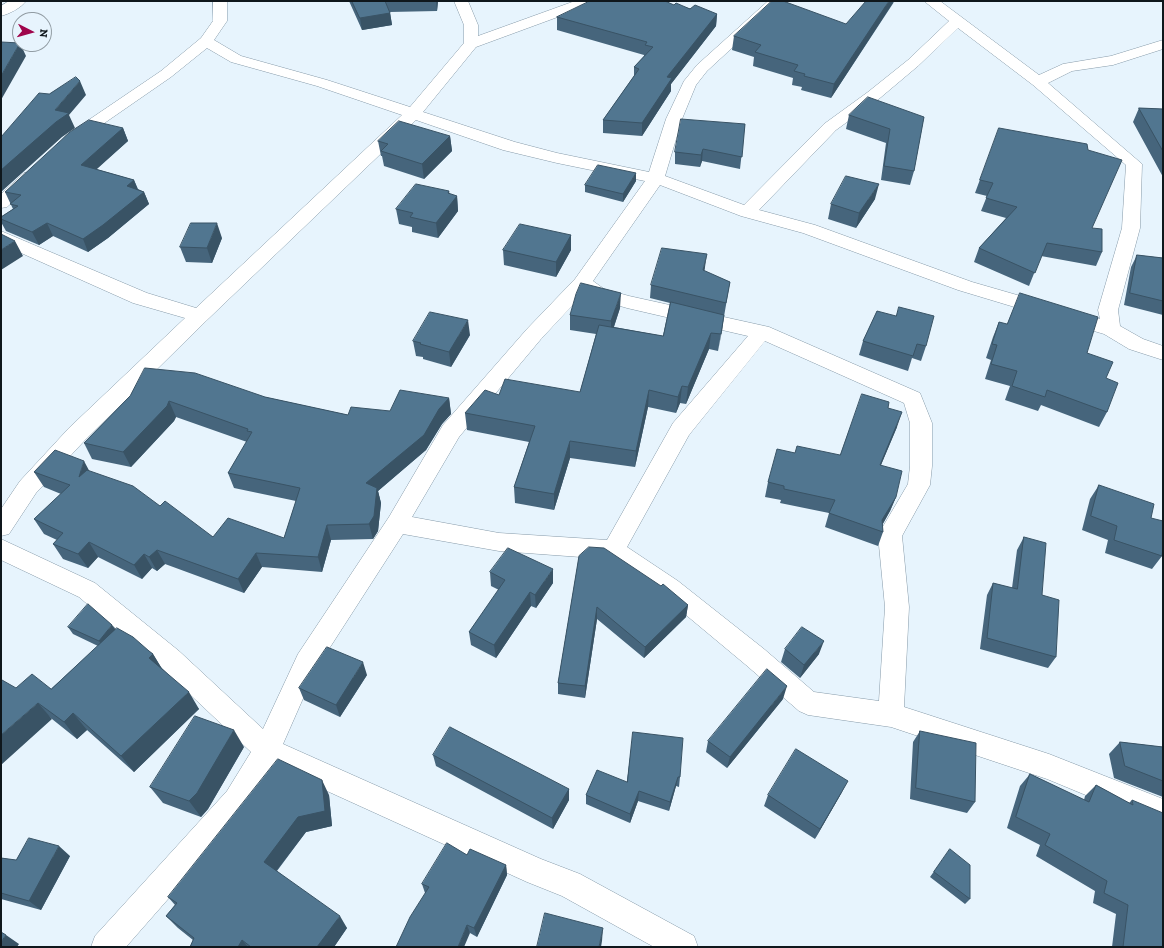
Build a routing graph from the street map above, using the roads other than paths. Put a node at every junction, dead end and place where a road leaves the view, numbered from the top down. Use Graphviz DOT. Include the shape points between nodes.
graph roads {
  1 [pos="19,1"];
  2 [pos="220,1"];
  3 [pos="461,1"];
  4 [pos="588,1"];
  5 [pos="776,1"];
  6 [pos="931,1"];
  7 [pos="1,12"];
  8 [pos="957,21"];
  9 [pos="206,41"];
  10 [pos="471,44"];
  11 [pos="1163,44"];
  12 [pos="1038,82"];
  13 [pos="413,114"];
  14 [pos="58,151"];
  15 [pos="41,167"];
  16 [pos="656,178"];
  17 [pos="1,203"];
  18 [pos="747,212"];
  19 [pos="1,237"];
  20 [pos="582,283"];
  21 [pos="199,316"];
  22 [pos="1111,329"];
  23 [pos="762,332"];
  24 [pos="1163,353"];
  25 [pos="397,524"];
  26 [pos="1,527"];
  27 [pos="1,549"];
  28 [pos="613,550"];
  29 [pos="891,715"];
  30 [pos="267,750"];
  31 [pos="1163,813"];
  32 [pos="672,944"];
  33 [pos="106,947"];
  1 -- 7 [label="street"];
  2 -- 9 [label="street" via="220,21"];
  3 -- 10 [label="street" via="471,25"];
  4 -- 10 [label="street"];
  5 -- 16 [label="street" via="702,68 689,84 674,119"];
  6 -- 8 [label="street"];
  8 -- 12 [label="street"];
  8 -- 18 [label="street" via="913,63 830,128"];
  9 -- 13 [label="street" via="236,59 322,83"];
  9 -- 14 [label="street" via="166,74"];
  10 -- 13 [label="street"];
  11 -- 12 [label="street" via="1114,60 1068,67"];
  12 -- 22 [label="street" via="1134,164 1131,228 1108,310"];
  13 -- 16 [label="street" via="509,146"];
  13 -- 21 [label="street"];
  15 -- 17 [label="street"];
  16 -- 18 [label="street"];
  16 -- 20 [label="street"];
  18 -- 22 [label="street" via="809,229 965,286"];
  19 -- 21 [label="street" via="140,298"];
  20 -- 23 [label="street" via="597,293 626,302"];
  20 -- 25 [label="street" via="534,334 451,431"];
  21 -- 26 [label="street" via="77,434 28,487"];
  22 -- 24 [label="street" via="1136,344"];
  23 -- 28 [label="street" via="680,429"];
  23 -- 29 [label="street" via="913,398 920,423 919,485 890,534 898,607"];
  25 -- 28 [label="street" via="499,542"];
  25 -- 30 [label="street" via="307,662"];
  27 -- 30 [label="street" via="87,590 170,659"];
  28 -- 29 [label="street" via="670,588 808,703"];
  29 -- 31 [label="street" via="1049,767"];
  30 -- 32 [label="street" via="537,872 570,884"];
  30 -- 33 [label="street" via="237,800"];
}
